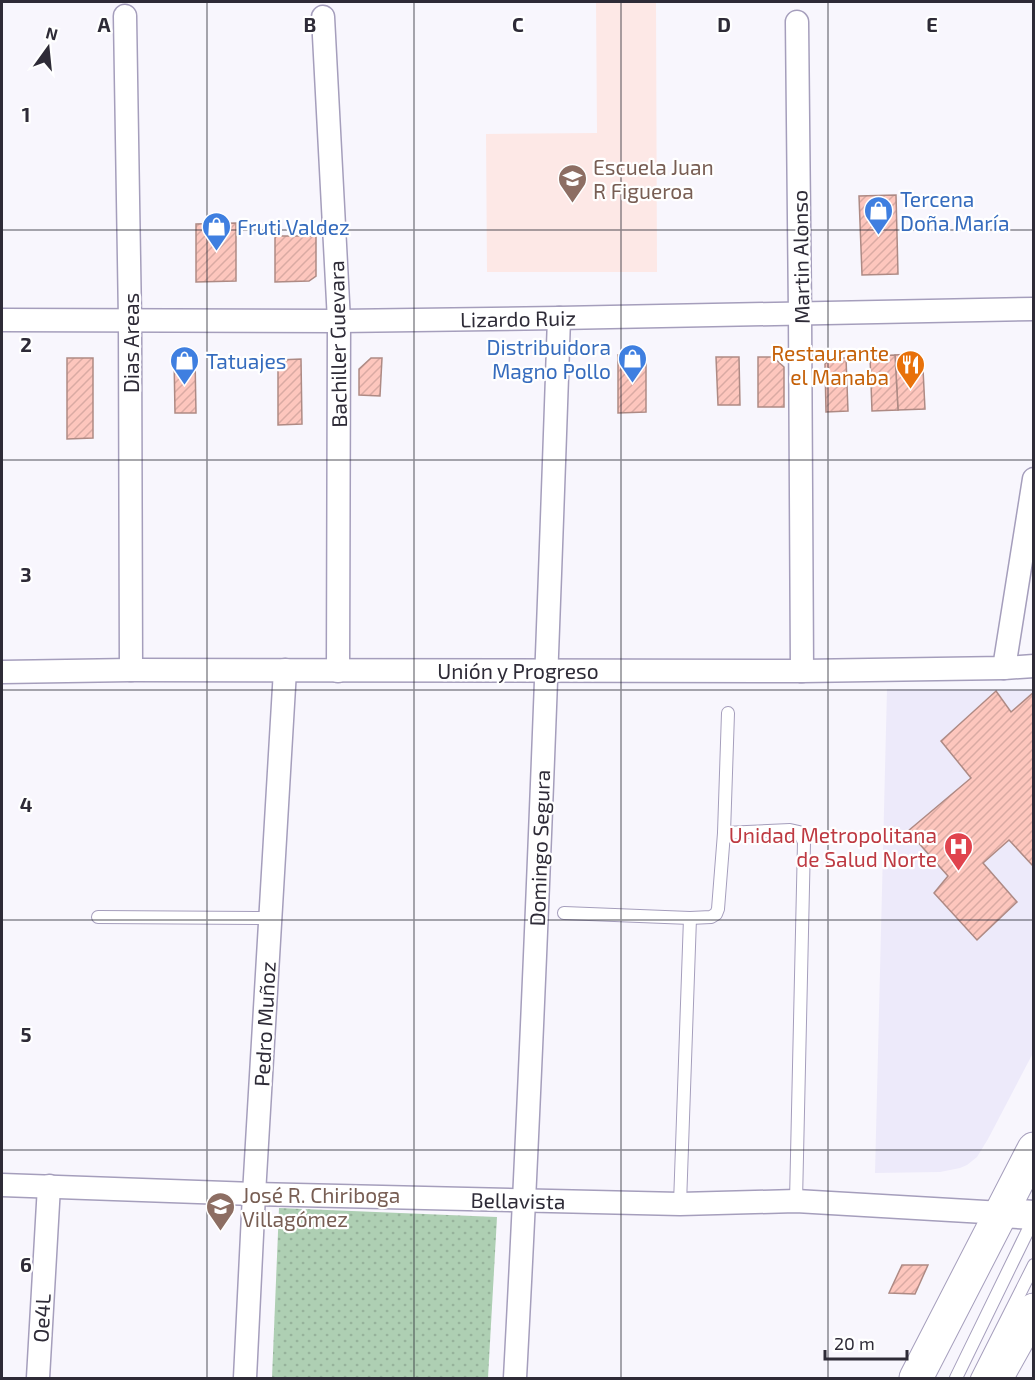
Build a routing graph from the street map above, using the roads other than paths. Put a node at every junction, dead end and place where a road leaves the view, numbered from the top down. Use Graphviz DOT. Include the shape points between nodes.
graph roads {
  1 [pos="125,16"];
  2 [pos="323,17"];
  3 [pos="797,22"];
  4 [pos="1034,309"];
  5 [pos="801,314"];
  6 [pos="559,318"];
  7 [pos="2,320"];
  8 [pos="130,320"];
  9 [pos="339,321"];
  10 [pos="1034,479"];
  11 [pos="1034,666"];
  12 [pos="1004,668"];
  13 [pos="131,670"];
  14 [pos="285,670"];
  15 [pos="547,670"];
  16 [pos="338,671"];
  17 [pos="802,671"];
  18 [pos="2,672"];
  19 [pos="728,713"];
  20 [pos="724,833"];
  21 [pos="564,913"];
  22 [pos="98,917"];
  23 [pos="270,918"];
  24 [pos="690,918"];
  25 [pos="1034,1149"];
  26 [pos="2,1185"];
  27 [pos="49,1186"];
  28 [pos="254,1194"];
  29 [pos="524,1200"];
  30 [pos="796,1201"];
  31 [pos="680,1204"];
  32 [pos="1023,1215"];
  33 [pos="1034,1265"];
  34 [pos="1034,1310"];
  35 [pos="38,1378"];
  36 [pos="244,1378"];
  37 [pos="515,1378"];
  38 [pos="916,1378"];
  39 [pos="956,1378"];
  40 [pos="977,1378"];
  41 [pos="996,1378"];
  1 -- 8 [label="street, Dias Areas"];
  2 -- 9 [label="street, Bachiller Guevara"];
  3 -- 5 [label="street, Martin Alonso"];
  4 -- 5 [label="street, Lizardo Ruiz"];
  5 -- 6 [label="street, Lizardo Ruiz"];
  5 -- 17 [label="street, Martin Alonso"];
  6 -- 9 [label="street, Lizardo Ruiz"];
  6 -- 15 [label="street, Domingo Segura"];
  7 -- 8 [label="street, Lizardo Ruiz"];
  8 -- 9 [label="street, Lizardo Ruiz"];
  8 -- 13 [label="street, Dias Areas"];
  9 -- 16 [label="street, Bachiller Guevara"];
  10 -- 12 [label="street"];
  11 -- 12 [label="street, Unión y Progreso"];
  12 -- 17 [label="street, Unión y Progreso"];
  13 -- 14 [label="street, Unión y Progreso"];
  13 -- 18 [label="street, Unión y Progreso"];
  14 -- 16 [label="street, Unión y Progreso"];
  14 -- 23 [label="street, Pedro Muñoz"];
  15 -- 16 [label="street, Unión y Progreso"];
  15 -- 17 [label="street, Unión y Progreso"];
  15 -- 29 [label="street, Domingo Segura"];
  19 -- 20 [label="lane"];
  20 -- 24 [label="lane" via="716,914"];
  20 -- 30 [label="lane" via="790,830 799,832 804,842"];
  21 -- 24 [label="lane"];
  22 -- 23 [label="lane"];
  23 -- 28 [label="street, Pedro Muñoz"];
  24 -- 31 [label="lane"];
  25 -- 32 [label="main road"];
  26 -- 27 [label="street, Bellavista"];
  27 -- 28 [label="street, Bellavista"];
  27 -- 35 [label="street, Oe4L"];
  28 -- 29 [label="street, Bellavista"];
  28 -- 36 [label="street, Pedro Muñoz"];
  29 -- 31 [label="street, Bellavista"];
  29 -- 37 [label="street, Domingo Segura"];
  30 -- 31 [label="street, Bellavista"];
  30 -- 32 [label="street, Bellavista"];
  32 -- 38 [label="main road"];
  32 -- 39 [label="lane"];
  33 -- 40 [label="lane"];
  34 -- 41 [label="main road"];
}
